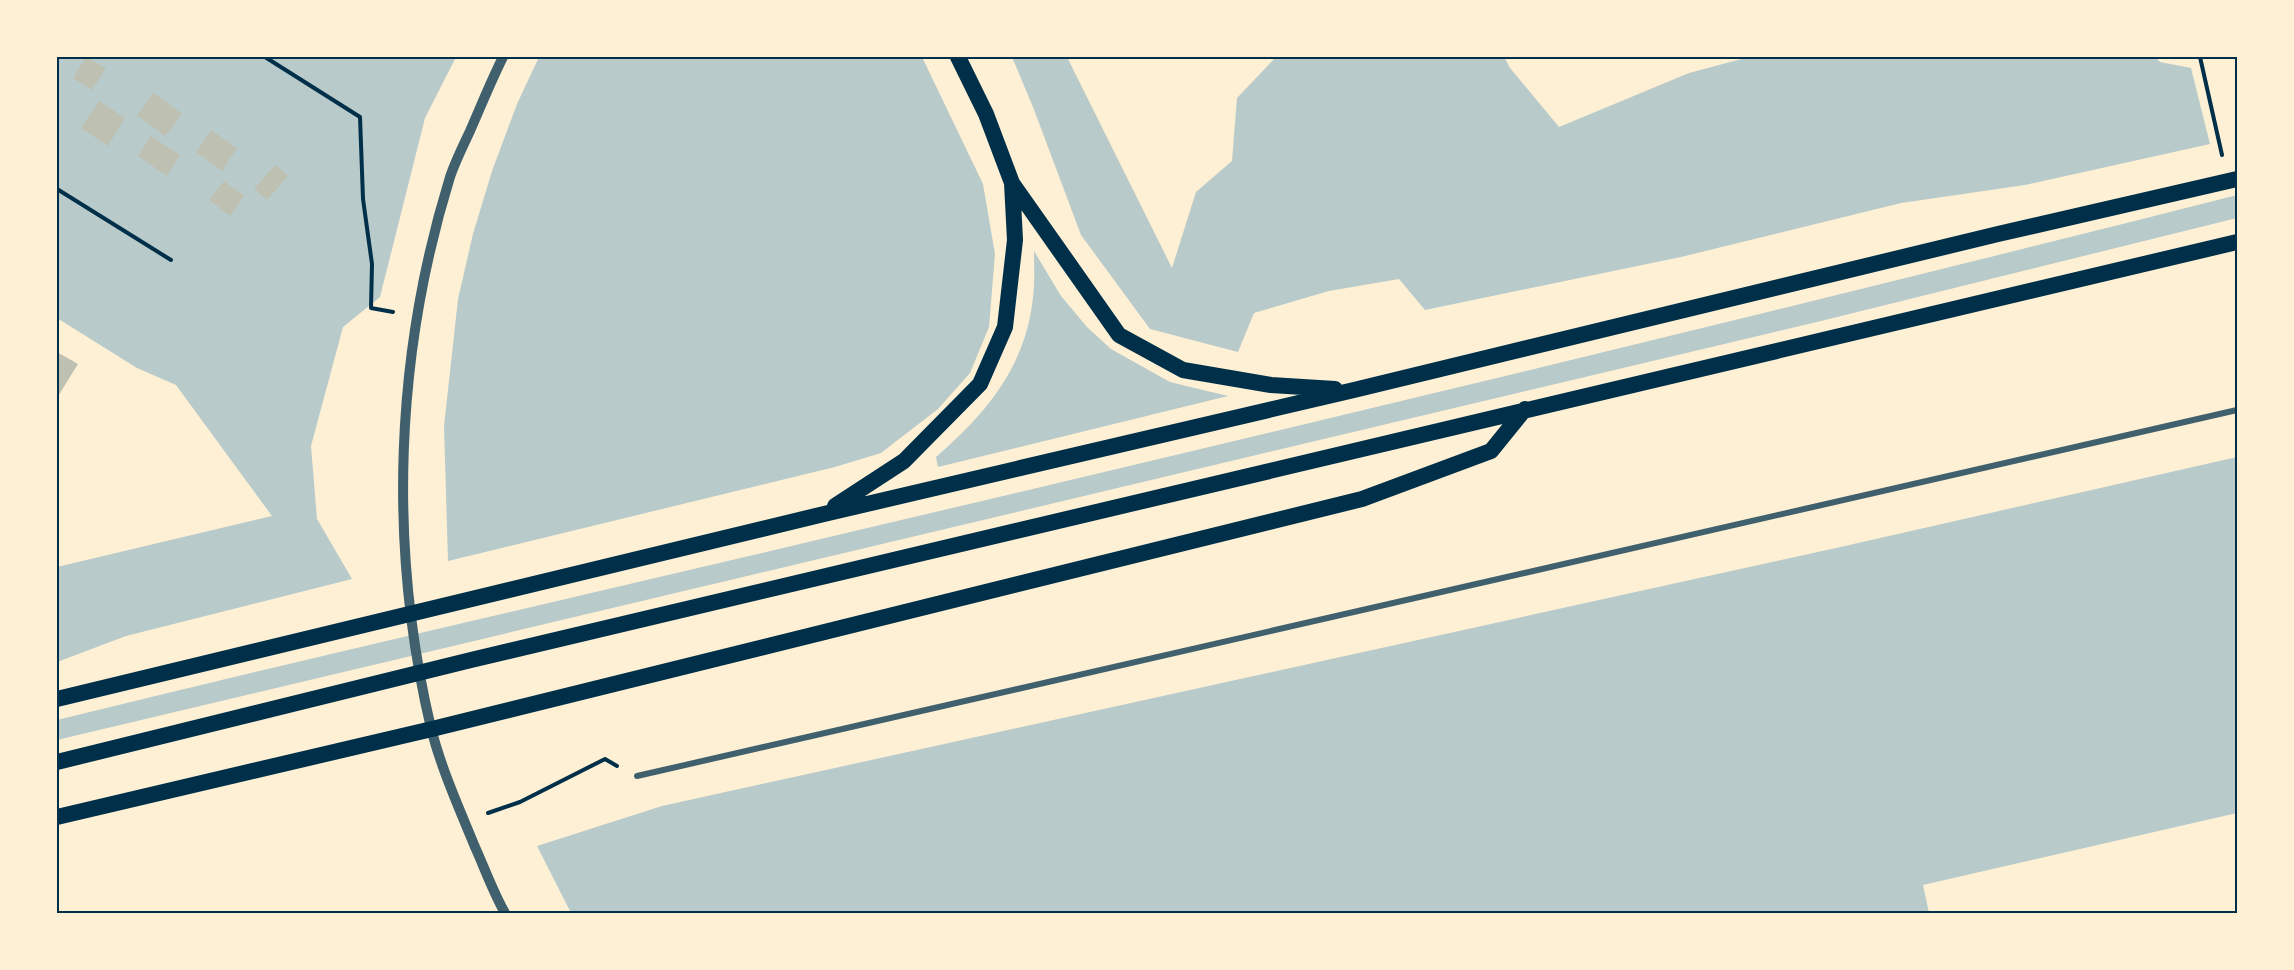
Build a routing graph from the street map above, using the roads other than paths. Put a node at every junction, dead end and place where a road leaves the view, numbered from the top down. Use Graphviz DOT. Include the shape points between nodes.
graph roads {
  1 [pos="503,57"];
  2 [pos="958,57"];
  3 [pos="2237,179"];
  4 [pos="1012,183"];
  5 [pos="2237,242"];
  6 [pos="1354,390"];
  7 [pos="1525,410"];
  8 [pos="2237,410"];
  9 [pos="825,514"];
  10 [pos="57,699"];
  11 [pos="432,729"];
  12 [pos="57,762"];
  13 [pos="637,776"];
  14 [pos="57,817"];
  15 [pos="505,913"];
  1 -- 11 [label="street" via="451,175 417,316 406,408 405,569 411,626"];
  2 -- 4 [label="highway" via="986,114"];
  3 -- 6 [label="highway"];
  4 -- 6 [label="highway" via="1119,335 1183,370 1271,385"];
  4 -- 9 [label="highway" via="1016,240 1005,327 980,384 904,461"];
  5 -- 7 [label="highway"];
  6 -- 9 [label="highway"];
  7 -- 11 [label="highway" via="1491,451 1362,499"];
  7 -- 12 [label="highway"];
  8 -- 13 [label="street"];
  9 -- 10 [label="highway"];
  11 -- 14 [label="highway"];
  11 -- 15 [label="street" via="464,821"];
}
